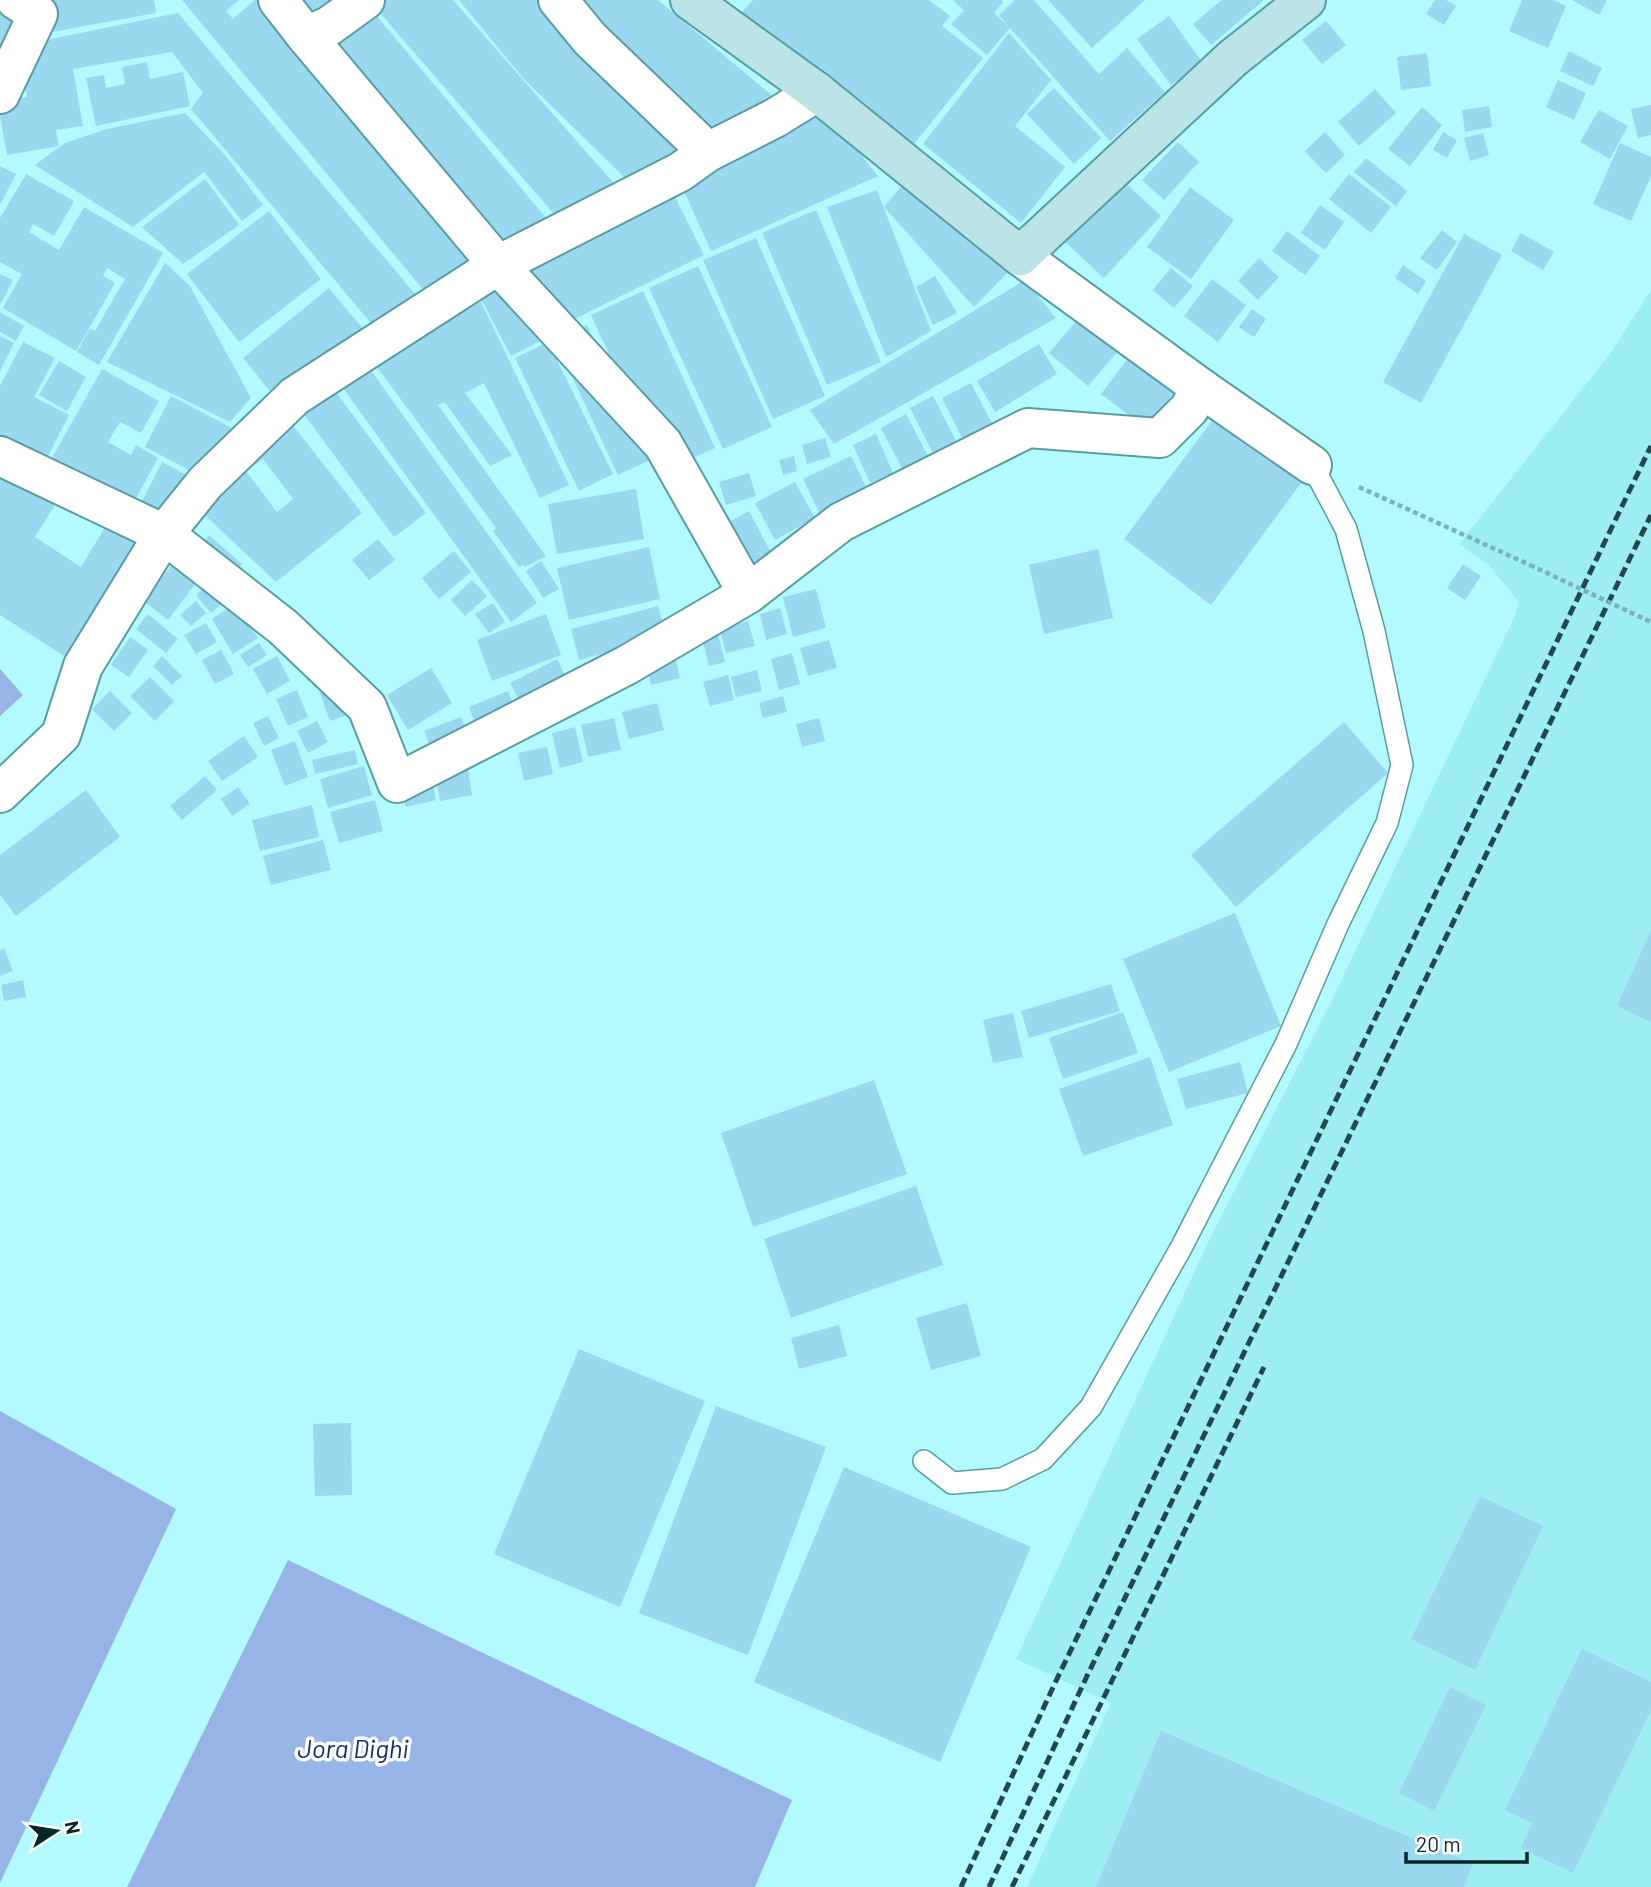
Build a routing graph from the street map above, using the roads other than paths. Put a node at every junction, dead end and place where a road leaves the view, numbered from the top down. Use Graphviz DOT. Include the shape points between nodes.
graph roads {
  1 [pos="16,0"];
  2 [pos="278,0"];
  3 [pos="365,0"];
  4 [pos="558,0"];
  5 [pos="690,0"];
  6 [pos="1306,0"];
  7 [pos="306,36"];
  8 [pos="817,92"];
  9 [pos="0,93"];
  10 [pos="708,152"];
  11 [pos="1020,256"];
  12 [pos="498,265"];
  13 [pos="1201,388"];
  14 [pos="0,456"];
  15 [pos="1312,465"];
  16 [pos="164,534"];
  17 [pos="748,594"];
  18 [pos="0,793"];
  19 [pos="924,1461"];
  1 -- 9 [label="street" via="38,14"];
  2 -- 7 [label="street"];
  3 -- 7 [label="street"];
  4 -- 10 [label="street" via="590,39"];
  5 -- 8 [label="street"];
  6 -- 11 [label="street" via="1233,58"];
  7 -- 12 [label="street"];
  8 -- 10 [label="street"];
  8 -- 11 [label="street"];
  10 -- 12 [label="street" via="680,172"];
  11 -- 13 [label="street"];
  12 -- 16 [label="street" via="295,396 205,483"];
  12 -- 17 [label="street" via="663,444"];
  13 -- 15 [label="street"];
  13 -- 17 [label="street" via="1189,409 1160,438 1028,428 841,522"];
  14 -- 16 [label="street"];
  15 -- 19 [label="lane" via="1346,529 1374,631 1402,765 1387,823 1286,1044 1181,1248 1091,1407 1043,1459 1002,1479 952,1483"];
  16 -- 17 [label="street" via="283,627 367,707 397,783 628,665"];
  16 -- 18 [label="street" via="83,666 61,735"];
}
